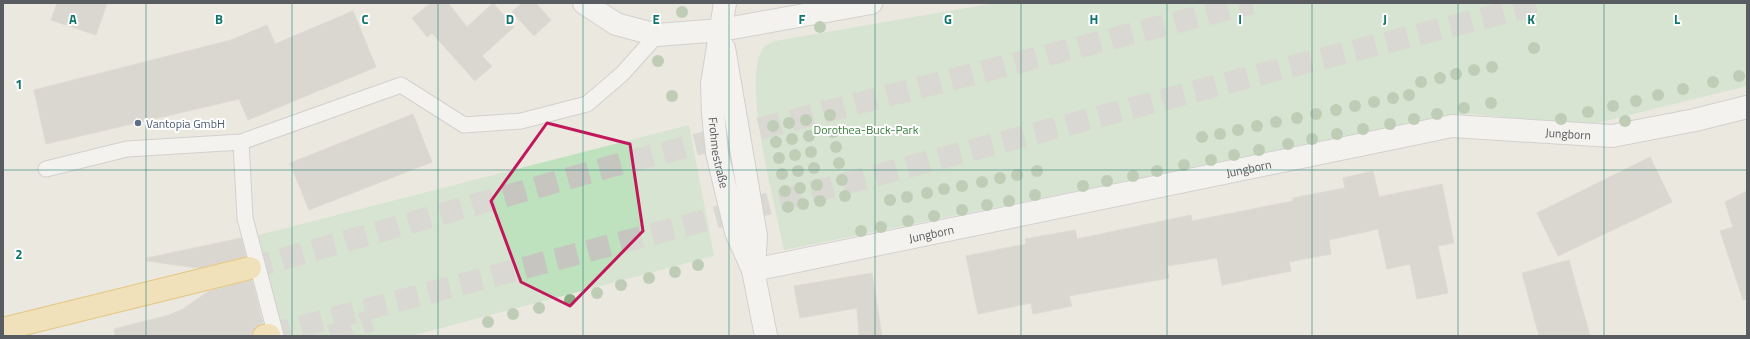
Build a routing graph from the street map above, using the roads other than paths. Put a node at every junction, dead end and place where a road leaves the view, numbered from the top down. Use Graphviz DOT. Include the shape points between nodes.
graph roads {
  1 [pos="584,3"];
  2 [pos="725,3"];
  3 [pos="871,3"];
  4 [pos="721,30"];
  5 [pos="657,35"];
  6 [pos="1747,107"];
  7 [pos="241,142"];
  8 [pos="46,169"];
  9 [pos="250,268"];
  10 [pos="753,270"];
  11 [pos="3,329"];
  12 [pos="270,336"];
  13 [pos="766,336"];
  1 -- 5 [label="street" via="616,24"];
  2 -- 4 [label="street, Frohmestraße"];
  3 -- 4 [label="street"];
  4 -- 5 [label="street"];
  4 -- 10 [label="street, Frohmestraße" via="756,236"];
  5 -- 7 [label="lane" via="622,74 587,104 521,121 464,125 401,85"];
  6 -- 10 [label="street, Jungborn" via="1612,136 1452,126"];
  7 -- 8 [label="lane" via="127,149"];
  7 -- 12 [label="lane" via="245,218"];
  9 -- 11 [label="highway"];
  10 -- 13 [label="street, Frohmestraße"];
}
